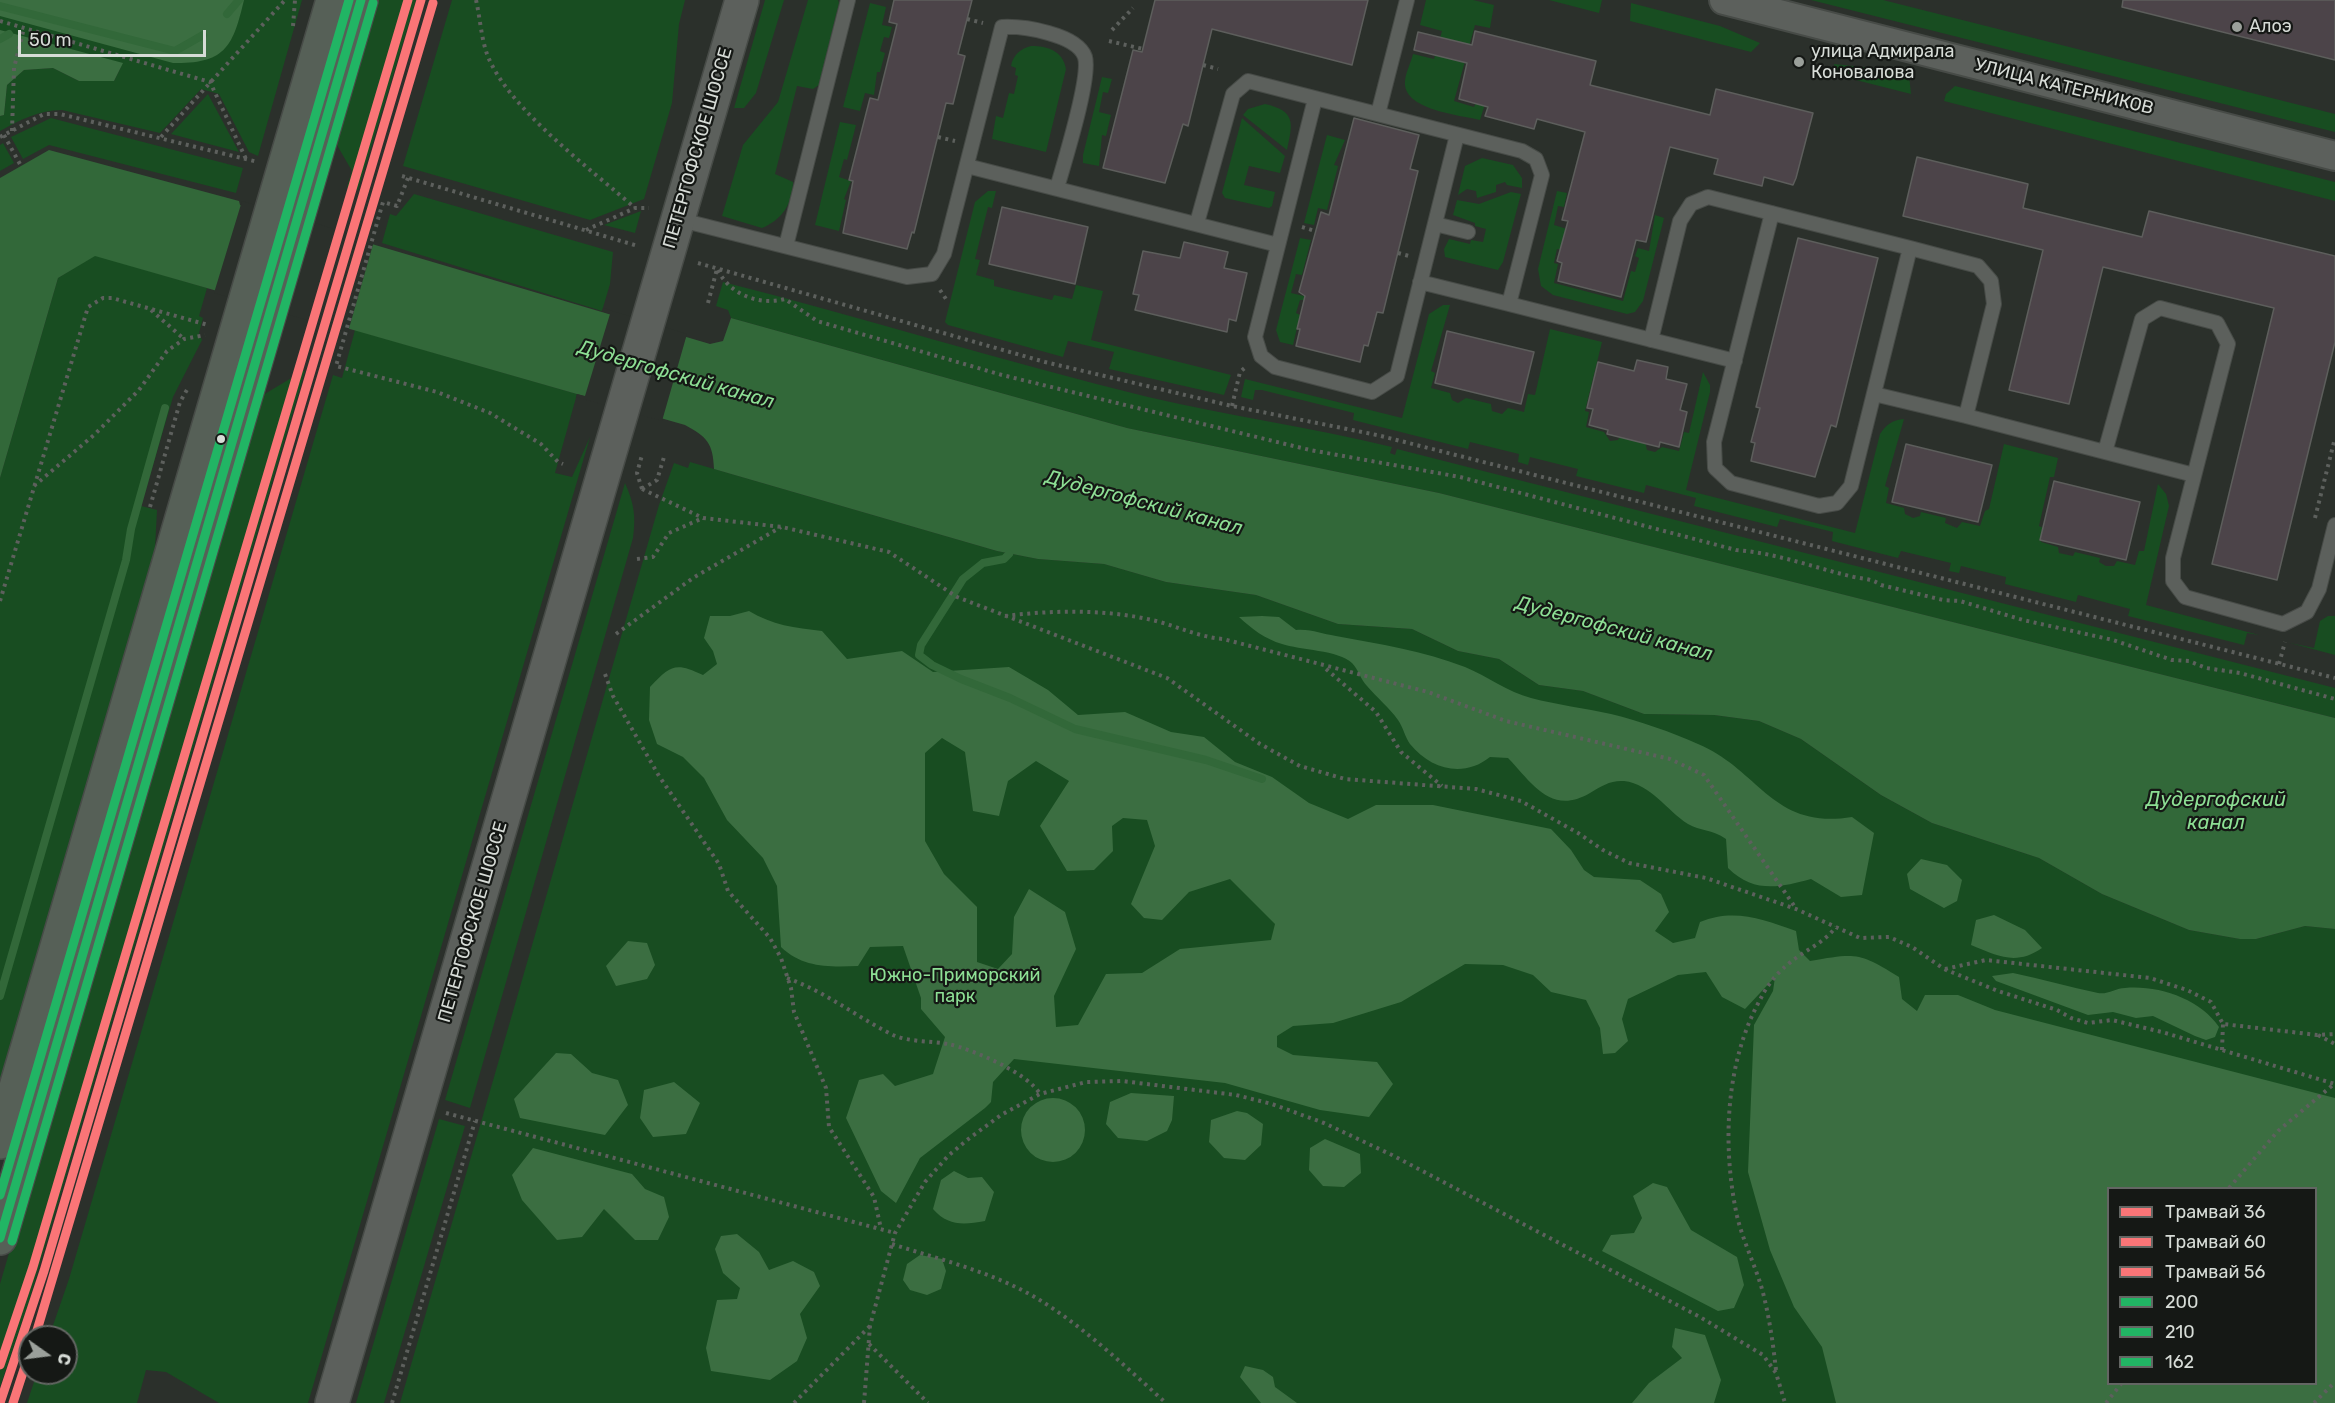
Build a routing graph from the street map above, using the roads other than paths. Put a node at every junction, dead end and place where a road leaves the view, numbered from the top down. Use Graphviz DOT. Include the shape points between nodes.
graph roads {
  1 [pos="333,0"];
  2 [pos="361,0"];
  3 [pos="742,0"];
  4 [pos="848,0"];
  5 [pos="1407,0"];
  6 [pos="1724,0"];
  7 [pos="1315,99"];
  8 [pos="1378,114"];
  9 [pos="1457,135"];
  10 [pos="2335,156"];
  11 [pos="967,166"];
  12 [pos="284,177"];
  13 [pos="1057,188"];
  14 [pos="1772,213"];
  15 [pos="663,214"];
  16 [pos="1197,223"];
  17 [pos="1435,224"];
  18 [pos="1468,232"];
  19 [pos="1278,245"];
  20 [pos="786,246"];
  21 [pos="1910,248"];
  22 [pos="1420,282"];
  23 [pos="1509,304"];
  24 [pos="230,331"];
  25 [pos="1651,340"];
  26 [pos="1735,361"];
  27 [pos="1874,394"];
  28 [pos="1966,416"];
  29 [pos="2106,452"];
  30 [pos="2194,475"];
  31 [pos="2335,525"];
  32 [pos="0,1142"];
  33 [pos="0,1238"];
  34 [pos="332,1403"];
  1 -- 12 [label="main road"];
  2 -- 12 [label="main road"];
  3 -- 15 [label="street, ПЕТЕРГОФСКОЕ ШОССЕ"];
  4 -- 20 [label="lane"];
  5 -- 8 [label="lane"];
  6 -- 10 [label="street, УЛИЦА КАТЕРНИКОВ"];
  7 -- 8 [label="lane"];
  7 -- 16 [label="lane" via="1248,81 1233,94"];
  7 -- 19 [label="lane"];
  8 -- 9 [label="lane"];
  9 -- 17 [label="lane"];
  9 -- 23 [label="lane" via="1522,151 1536,159 1542,175"];
  11 -- 13 [label="lane"];
  11 -- 13 [label="lane" via="1002,27 1018,26 1076,43 1085,58 1084,82"];
  11 -- 20 [label="lane" via="944,254 932,274 907,277"];
  12 -- 24 [label="main road"];
  13 -- 16 [label="lane"];
  14 -- 21 [label="lane"];
  14 -- 25 [label="lane" via="1708,197 1691,204 1680,221"];
  14 -- 26 [label="lane"];
  15 -- 20 [label="lane"];
  15 -- 34 [label="street, ПЕТЕРГОФСКОЕ ШОССЕ" via="655,296 628,444"];
  16 -- 19 [label="lane"];
  17 -- 18 [label="lane"];
  17 -- 22 [label="lane"];
  19 -- 22 [label="lane" via="1255,338 1261,356 1286,370 1372,392 1397,376"];
  21 -- 27 [label="lane"];
  21 -- 28 [label="lane" via="1978,266 1991,281 1994,304"];
  22 -- 23 [label="lane"];
  23 -- 25 [label="lane"];
  24 -- 32 [label="main road"];
  24 -- 33 [label="main road"];
  25 -- 26 [label="lane"];
  26 -- 27 [label="lane" via="1714,442 1715,468 1731,483 1819,506 1837,503 1851,486"];
  27 -- 28 [label="lane"];
  28 -- 29 [label="lane"];
  29 -- 30 [label="lane"];
  29 -- 30 [label="lane" via="2142,319 2160,308 2217,322 2228,344"];
  30 -- 31 [label="lane" via="2173,558 2173,580 2185,597 2283,624 2307,612 2319,589"];
}
